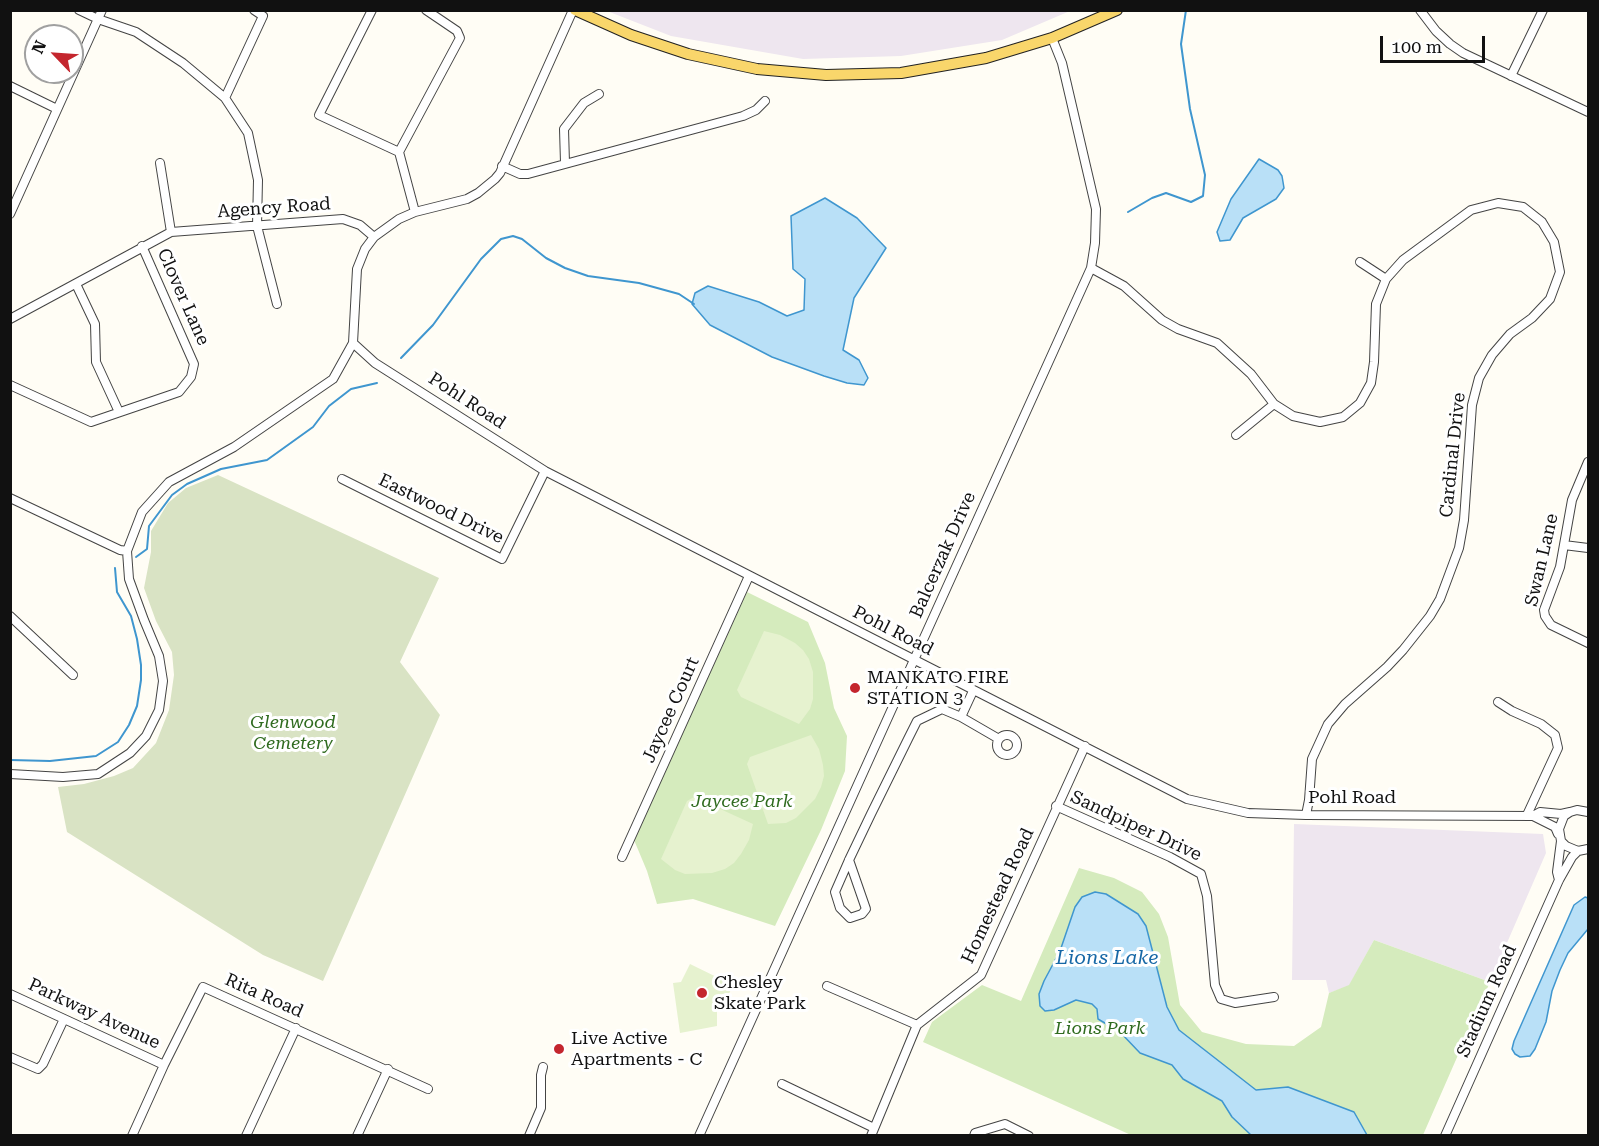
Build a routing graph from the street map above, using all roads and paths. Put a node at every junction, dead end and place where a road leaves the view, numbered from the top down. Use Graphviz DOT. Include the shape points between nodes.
graph roads {
  1 [pos="79,10"];
  2 [pos="254,10"];
  3 [pos="372,10"];
  4 [pos="426,10"];
  5 [pos="574,10"];
  6 [pos="1116,10"];
  7 [pos="1420,10"];
  8 [pos="1544,10"];
  9 [pos="100,15"];
  10 [pos="1052,38"];
  11 [pos="1511,76"];
  12 [pos="10,86"];
  13 [pos="599,93"];
  14 [pos="225,98"];
  15 [pos="765,100"];
  16 [pos="57,109"];
  17 [pos="1588,112"];
  18 [pos="399,152"];
  19 [pos="160,163"];
  20 [pos="565,164"];
  21 [pos="502,166"];
  22 [pos="13,204"];
  23 [pos="415,212"];
  24 [pos="10,214"];
  25 [pos="257,226"];
  26 [pos="171,232"];
  27 [pos="374,237"];
  28 [pos="142,246"];
  29 [pos="1360,262"];
  30 [pos="1091,268"];
  31 [pos="1386,279"];
  32 [pos="76,284"];
  33 [pos="278,304"];
  34 [pos="10,319"];
  35 [pos="353,343"];
  36 [pos="10,385"];
  37 [pos="1274,404"];
  38 [pos="119,412"];
  39 [pos="1236,435"];
  40 [pos="1588,462"];
  41 [pos="545,471"];
  42 [pos="342,479"];
  43 [pos="10,498"];
  44 [pos="1564,545"];
  45 [pos="1588,548"];
  46 [pos="127,552"];
  47 [pos="749,576"];
  48 [pos="10,616"];
  49 [pos="1588,643"];
  50 [pos="913,660"];
  51 [pos="73,675"];
  52 [pos="973,692"];
  53 [pos="1498,702"];
  54 [pos="961,717"];
  55 [pos="999,739"];
  56 [pos="1084,746"];
  57 [pos="10,774"];
  58 [pos="1056,806"];
  59 [pos="1587,809"];
  60 [pos="1570,812"];
  61 [pos="1306,815"];
  62 [pos="1530,815"];
  63 [pos="1560,838"];
  64 [pos="1588,849"];
  65 [pos="1578,851"];
  66 [pos="622,857"];
  67 [pos="849,860"];
  68 [pos="1559,880"];
  69 [pos="827,986"];
  70 [pos="10,994"];
  71 [pos="1274,997"];
  72 [pos="64,1019"];
  73 [pos="917,1025"];
  74 [pos="296,1028"];
  75 [pos="10,1057"];
  76 [pos="164,1065"];
  77 [pos="543,1067"];
  78 [pos="388,1069"];
  79 [pos="782,1084"];
  80 [pos="428,1089"];
  81 [pos="872,1132"];
  82 [pos="132,1136"];
  83 [pos="246,1136"];
  84 [pos="357,1136"];
  85 [pos="529,1136"];
  86 [pos="699,1136"];
  87 [pos="974,1136"];
  88 [pos="1029,1136"];
  89 [pos="1445,1136"];
  1 -- 9 [label="street"];
  2 -- 14 [label="street" via="263,16"];
  3 -- 18 [label="street" via="319,115"];
  4 -- 18 [label="street" via="457,31 460,38"];
  5 -- 10 [label="main road" via="688,54 757,69 804,74 874,74 932,68 986,58"];
  5 -- 21 [label="street"];
  6 -- 10 [label="main road"];
  7 -- 11 [label="street" via="1450,44"];
  8 -- 11 [label="street"];
  9 -- 14 [label="street" via="136,32 183,63"];
  9 -- 16 [label="street"];
  10 -- 30 [label="street, Balcerzak Drive" via="1062,63 1096,209"];
  11 -- 17 [label="street"];
  12 -- 16 [label="street"];
  13 -- 20 [label="street" via="584,103 564,129"];
  14 -- 25 [label="street" via="248,133 258,180"];
  15 -- 20 [label="street" via="743,116"];
  16 -- 22 [label="street"];
  18 -- 23 [label="street"];
  19 -- 26 [label="street"];
  20 -- 21 [label="street" via="528,174"];
  21 -- 23 [label="street" via="495,179 467,200"];
  22 -- 24 [label="street"];
  23 -- 27 [label="street"];
  25 -- 26 [label="street, Agency Road"];
  25 -- 27 [label="street, Agency Road" via="343,219 360,225"];
  25 -- 33 [label="street"];
  26 -- 28 [label="street, Agency Road"];
  27 -- 35 [label="street" via="357,269"];
  28 -- 32 [label="street, Agency Road"];
  28 -- 38 [label="street, Clover Lane" via="194,364 192,377 179,392"];
  29 -- 31 [label="street"];
  30 -- 37 [label="street, Cardinal Drive" via="1124,286 1162,320 1217,343 1251,374"];
  30 -- 50 [label="street, Balcerzak Drive"];
  31 -- 37 [label="street, Cardinal Drive" via="1376,304 1371,383 1360,403 1343,417 1320,422 1293,416"];
  31 -- 61 [label="street, Cardinal Drive" via="1402,260 1471,210 1498,203 1523,207 1542,222 1554,242 1560,272 1550,299 1510,334 1479,378 1472,405 1464,520 1459,548 1440,599 1403,650 1328,724 1312,759"];
  32 -- 34 [label="street, Agency Road"];
  32 -- 38 [label="street" via="95,324 96,362"];
  35 -- 41 [label="street, Pohl Road" via="375,363"];
  35 -- 46 [label="street" via="333,379 234,447 169,482 142,512"];
  36 -- 38 [label="street, Clover Lane" via="91,422"];
  37 -- 39 [label="street"];
  40 -- 44 [label="street, Swan Lane" via="1572,500"];
  41 -- 42 [label="street, Eastwood Drive" via="502,559"];
  41 -- 47 [label="street, Pohl Road"];
  43 -- 46 [label="street"];
  44 -- 45 [label="street"];
  44 -- 49 [label="street, Swan Lane" via="1545,616 1556,628"];
  46 -- 57 [label="street" via="129,579 159,656 163,681 159,710 146,736 130,753 98,774"];
  47 -- 50 [label="street, Pohl Road"];
  47 -- 66 [label="street, Jaycee Court"];
  48 -- 51 [label="street"];
  50 -- 52 [label="street, Pohl Road"];
  50 -- 86 [label="street, Balcerzak Drive"];
  52 -- 54 [label="street"];
  52 -- 56 [label="street, Pohl Road"];
  53 -- 62 [label="street" via="1555,735 1558,748"];
  54 -- 55 [label="street"];
  54 -- 67 [label="street" via="942,708 917,722"];
  56 -- 58 [label="street, Homestead Road"];
  56 -- 61 [label="street, Pohl Road" via="1187,799 1248,813"];
  58 -- 71 [label="street, Sandpiper Drive" via="1202,873 1215,985 1221,999 1235,1003"];
  58 -- 73 [label="street, Homestead Road" via="981,975"];
  59 -- 60 [label="street, Pohl Road"];
  60 -- 62 [label="street, Pohl Road"];
  60 -- 63 [label="street, Stadium Road" via="1560,822"];
  61 -- 62 [label="street, Pohl Road"];
  62 -- 63 [label="street" via="1555,827"];
  63 -- 65 [label="street"];
  63 -- 68 [label="street, Stadium Road"];
  64 -- 65 [label="street"];
  65 -- 68 [label="street, Stadium Road"];
  67 -- 67 [label="street" via="835,892 840,908 850,918 866,909"];
  68 -- 89 [label="street, Stadium Road"];
  69 -- 73 [label="street"];
  70 -- 72 [label="street, Parkway Avenue"];
  72 -- 75 [label="street" via="38,1069"];
  72 -- 76 [label="street, Parkway Avenue"];
  73 -- 81 [label="street, Homestead Road"];
  74 -- 76 [label="street, Rita Road" via="203,987"];
  74 -- 78 [label="street, Rita Road"];
  74 -- 83 [label="street"];
  76 -- 82 [label="street, Rita Road"];
  77 -- 85 [label="street" via="541,1108"];
  78 -- 80 [label="street, Rita Road"];
  78 -- 84 [label="street"];
  79 -- 81 [label="street"];
  87 -- 88 [label="street" via="1005,1124"];
}
